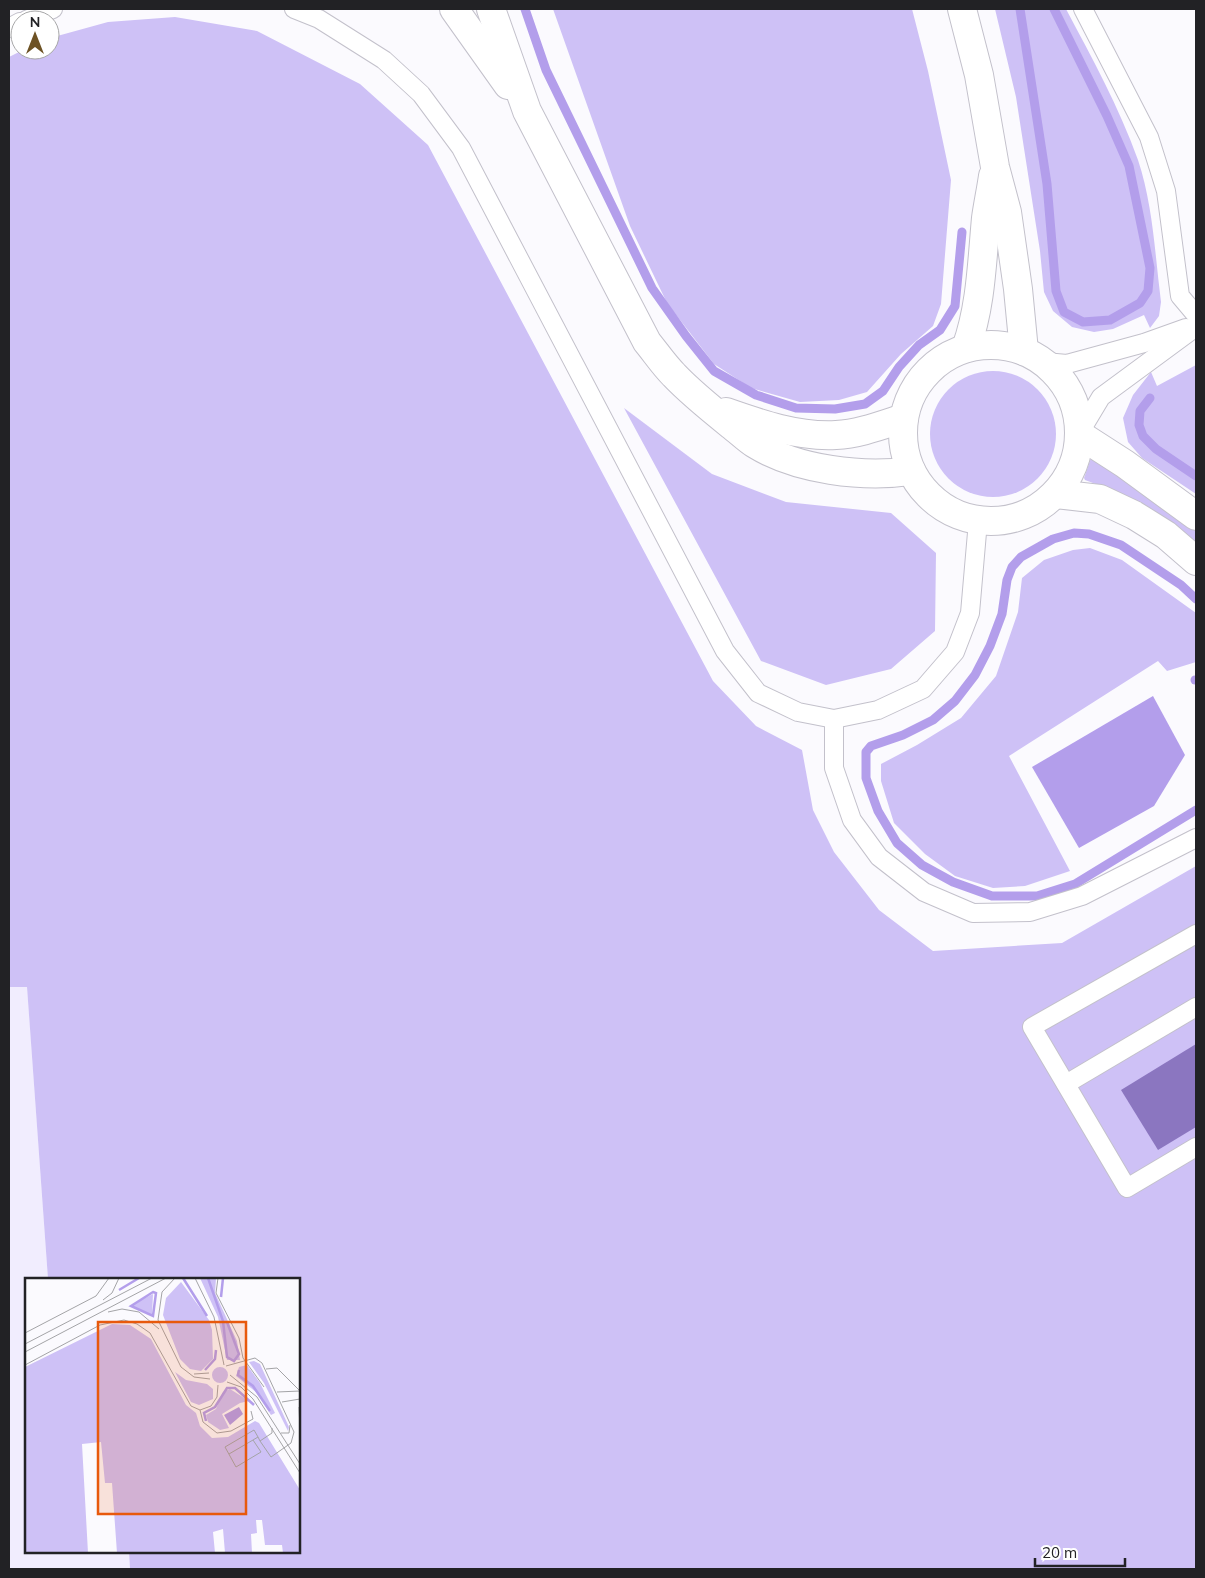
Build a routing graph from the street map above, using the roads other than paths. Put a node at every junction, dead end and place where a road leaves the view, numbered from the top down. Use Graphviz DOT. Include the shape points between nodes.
graph roads {
  1 [pos="294,9"];
  2 [pos="454,9"];
  3 [pos="491,9"];
  4 [pos="962,9"];
  5 [pos="1083,9"];
  6 [pos="527,111"];
  7 [pos="995,167"];
  8 [pos="1196,315"];
  9 [pos="1196,326"];
  10 [pos="966,348"];
  11 [pos="1035,357"];
  12 [pos="705,405"];
  13 [pos="904,418"];
  14 [pos="1080,434"];
  15 [pos="911,471"];
  16 [pos="1056,494"];
  17 [pos="1196,516"];
  18 [pos="978,521"];
  19 [pos="1196,561"];
  20 [pos="834,719"];
  21 [pos="1196,838"];
  22 [pos="1196,934"];
  23 [pos="1196,1007"];
  24 [pos="1066,1084"];
  25 [pos="1196,1147"];
  1 -- 20 [label="lane" via="318,19 384,60 421,94 461,148 725,651 758,692 798,712"];
  2 -- 6 [label="main road"];
  3 -- 6 [label="main road"];
  4 -- 7 [label="main road" via="979,75"];
  5 -- 8 [label="lane" via="1149,137 1166,190 1180,296"];
  6 -- 12 [label="main road" via="648,342 673,374"];
  7 -- 10 [label="main road" via="980,290"];
  7 -- 11 [label="main road" via="1007,212 1018,289"];
  9 -- 11 [label="lane" via="1067,364"];
  9 -- 14 [label="lane" via="1101,398"];
  10 -- 11 [label="main road" via="995,344"];
  10 -- 13 [label="main road" via="943,358 925,374 911,394"];
  11 -- 14 [label="main road" via="1061,379 1076,406"];
  12 -- 13 [label="main road" via="766,426 812,434 859,432"];
  12 -- 15 [label="main road" via="755,444 782,457 839,471 868,474"];
  13 -- 15 [label="main road" via="903,445"];
  14 -- 16 [label="main road" via="1077,457 1069,477"];
  14 -- 17 [label="main road"];
  15 -- 18 [label="main road" via="927,495 950,512"];
  16 -- 18 [label="main road" via="1033,511 1006,521"];
  16 -- 19 [label="main road" via="1100,499 1134,515 1166,535"];
  18 -- 20 [label="lane" via="970,613 955,652 923,689 878,710"];
  20 -- 21 [label="lane" via="834,768 852,820 879,857 924,892 973,913 1030,912 1082,896"];
  22 -- 24 [label="lane" via="1032,1027"];
  23 -- 24 [label="lane"];
  24 -- 25 [label="lane" via="1127,1188"];
}
